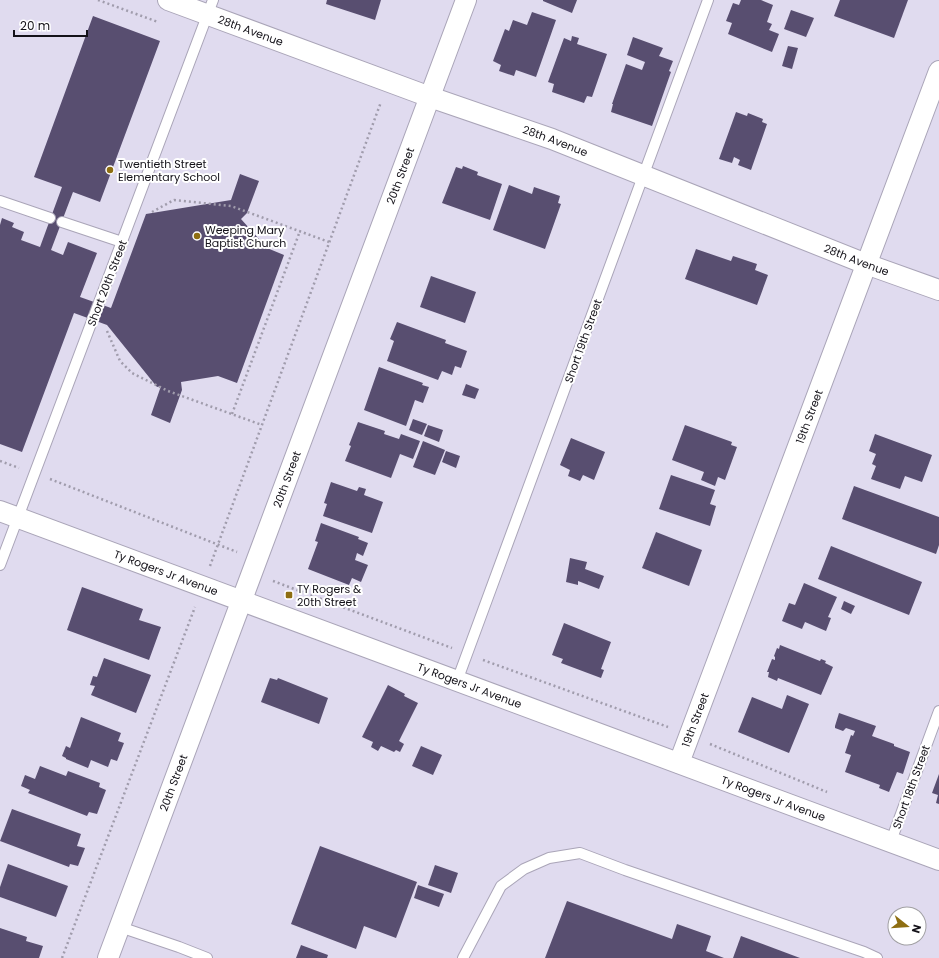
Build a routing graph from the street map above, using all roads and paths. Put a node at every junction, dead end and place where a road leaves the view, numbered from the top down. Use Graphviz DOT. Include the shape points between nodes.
graph roads {
  1 [pos="168,0"];
  2 [pos="466,0"];
  3 [pos="708,0"];
  4 [pos="210,7"];
  5 [pos="939,71"];
  6 [pos="389,82"];
  7 [pos="430,96"];
  8 [pos="643,176"];
  9 [pos="0,201"];
  10 [pos="150,213"];
  11 [pos="50,218"];
  12 [pos="62,222"];
  13 [pos="300,232"];
  14 [pos="122,242"];
  15 [pos="329,242"];
  16 [pos="866,264"];
  17 [pos="939,290"];
  18 [pos="104,325"];
  19 [pos="232,414"];
  20 [pos="262,425"];
  21 [pos="0,461"];
  22 [pos="35,474"];
  23 [pos="9,514"];
  24 [pos="218,544"];
  25 [pos="0,565"];
  26 [pos="251,573"];
  27 [pos="203,586"];
  28 [pos="242,600"];
  29 [pos="467,654"];
  30 [pos="457,681"];
  31 [pos="939,711"];
  32 [pos="689,735"];
  33 [pos="679,763"];
  34 [pos="833,795"];
  35 [pos="891,841"];
  36 [pos="939,860"];
  37 [pos="120,927"];
  38 [pos="62,958"];
  39 [pos="108,958"];
  40 [pos="207,958"];
  41 [pos="463,958"];
  42 [pos="877,958"];
  1 -- 4 [label="street, 28th Avenue"];
  2 -- 7 [label="street, 20th Street"];
  3 -- 8 [label="lane, Short 19th Street"];
  4 -- 6 [label="street, 28th Avenue"];
  4 -- 14 [label="lane, Short 20th Street"];
  5 -- 16 [label="street, 19th Street"];
  6 -- 7 [label="street, 28th Avenue"];
  6 -- 15 [label="path"];
  7 -- 8 [label="street, 28th Avenue" via="552,139"];
  7 -- 26 [label="street, 20th Street"];
  8 -- 16 [label="street, 28th Avenue"];
  8 -- 29 [label="lane, Short 19th Street"];
  9 -- 11 [label="lane"];
  10 -- 13 [label="path" via="174,200 231,206"];
  12 -- 14 [label="lane"];
  13 -- 15 [label="path"];
  13 -- 19 [label="path"];
  14 -- 22 [label="lane, Short 20th Street"];
  15 -- 20 [label="path"];
  16 -- 17 [label="street, 28th Avenue"];
  16 -- 32 [label="street, 19th Street"];
  18 -- 19 [label="path" via="120,361 132,373 168,391"];
  19 -- 20 [label="path"];
  20 -- 24 [label="path"];
  21 -- 22 [label="path"];
  22 -- 23 [label="lane, Short 20th Street"];
  22 -- 24 [label="path"];
  23 -- 25 [label="lane, Short 20th Street"];
  23 -- 27 [label="street, Ty Rogers Jr Avenue"];
  24 -- 26 [label="path" via="238,552"];
  24 -- 27 [label="path"];
  26 -- 28 [label="street, 20th Street"];
  26 -- 29 [label="path"];
  27 -- 28 [label="street, Ty Rogers Jr Avenue"];
  27 -- 38 [label="path"];
  28 -- 30 [label="street, Ty Rogers Jr Avenue"];
  28 -- 37 [label="street, 20th Street"];
  29 -- 30 [label="lane, Short 19th Street"];
  29 -- 32 [label="path"];
  30 -- 33 [label="street, Ty Rogers Jr Avenue"];
  31 -- 35 [label="lane, Short 18th Street"];
  32 -- 33 [label="street, 19th Street"];
  32 -- 34 [label="path"];
  33 -- 35 [label="street, Ty Rogers Jr Avenue"];
  35 -- 36 [label="street, Ty Rogers Jr Avenue"];
  37 -- 39 [label="street, 20th Street"];
  37 -- 40 [label="lane"];
  41 -- 42 [label="lane" via="502,886 524,869 550,858 580,853"];
}
